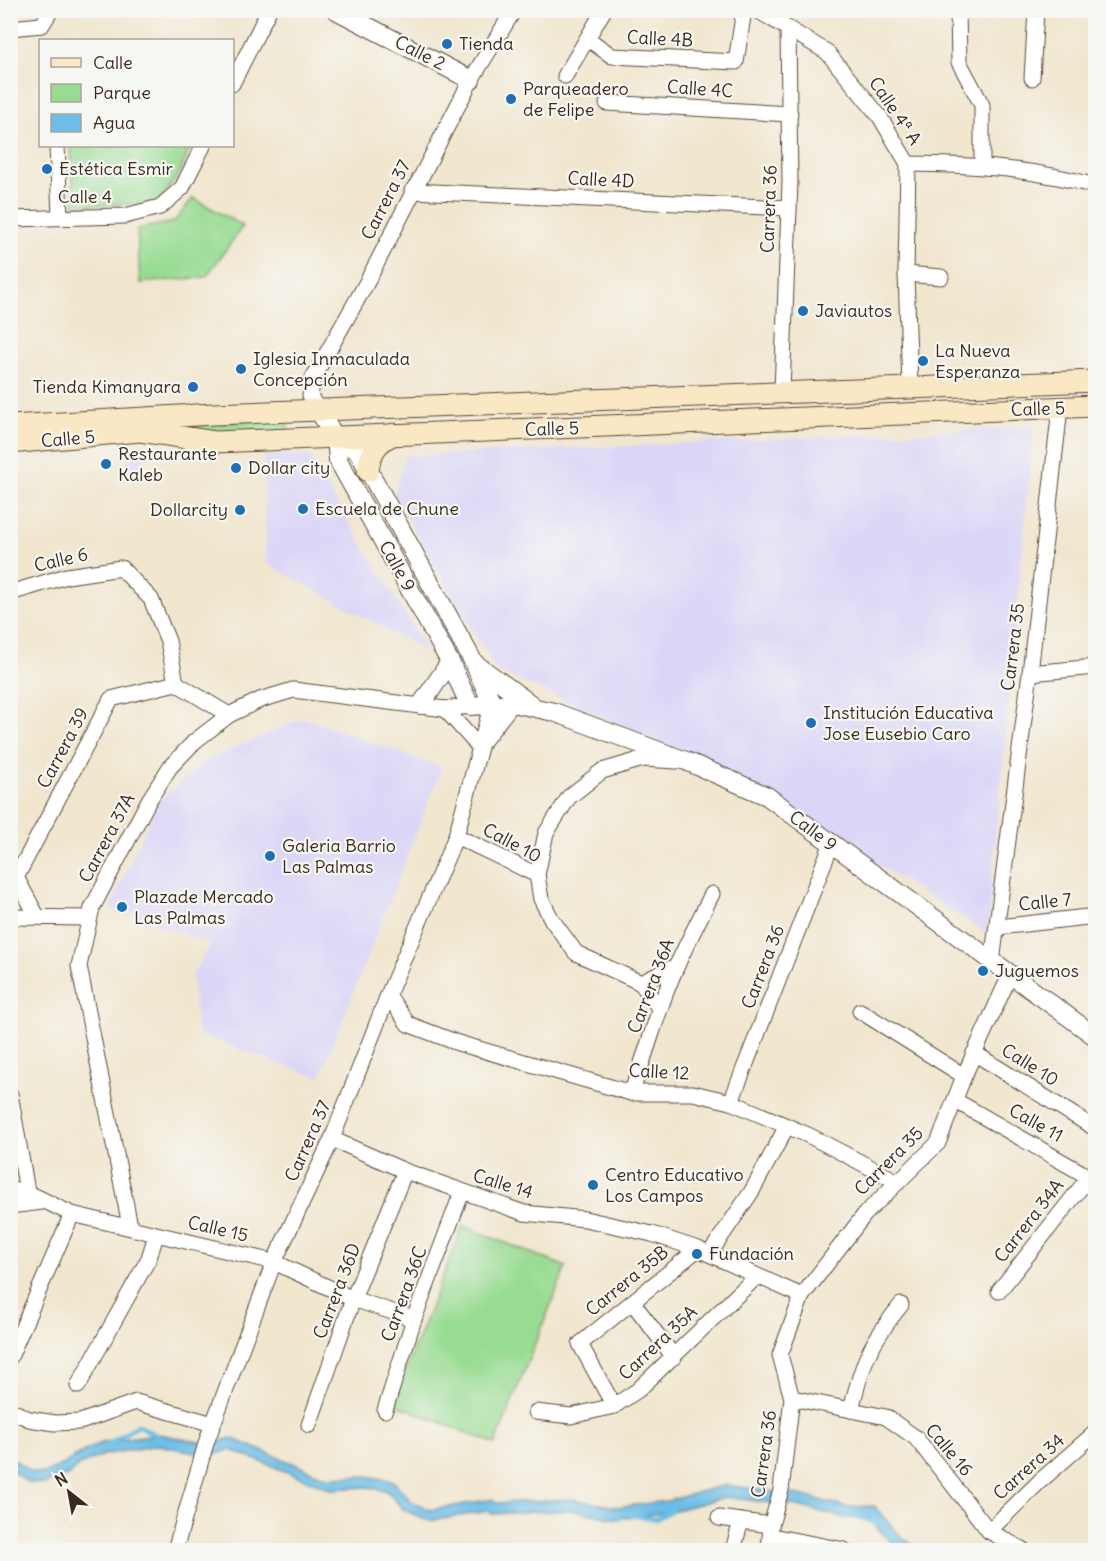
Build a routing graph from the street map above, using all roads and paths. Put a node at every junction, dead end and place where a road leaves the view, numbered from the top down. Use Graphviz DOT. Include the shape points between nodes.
graph roads {
  1 [pos="51,10"];
  2 [pos="268,10"];
  3 [pos="336,10"];
  4 [pos="514,10"];
  5 [pos="604,10"];
  6 [pos="744,10"];
  7 [pos="758,10"];
  8 [pos="958,10"];
  9 [pos="1036,10"];
  10 [pos="10,28"];
  11 [pos="788,29"];
  12 [pos="588,39"];
  13 [pos="565,76"];
  14 [pos="1032,78"];
  15 [pos="234,80"];
  16 [pos="471,80"];
  17 [pos="607,103"];
  18 [pos="790,114"];
  19 [pos="57,147"];
  20 [pos="202,147"];
  21 [pos="908,164"];
  22 [pos="982,165"];
  23 [pos="1095,186"];
  24 [pos="412,191"];
  25 [pos="789,208"];
  26 [pos="60,216"];
  27 [pos="10,219"];
  28 [pos="906,274"];
  29 [pos="941,277"];
  30 [pos="1095,381"];
  31 [pos="910,386"];
  32 [pos="782,391"];
  33 [pos="1095,406"];
  34 [pos="439,407"];
  35 [pos="1060,408"];
  36 [pos="318,410"];
  37 [pos="10,426"];
  38 [pos="394,434"];
  39 [pos="439,434"];
  40 [pos="336,438"];
  41 [pos="10,443"];
  42 [pos="368,471"];
  43 [pos="10,593"];
  44 [pos="450,662"];
  45 [pos="474,663"];
  46 [pos="1095,667"];
  47 [pos="1030,672"];
  48 [pos="176,683"];
  49 [pos="492,703"];
  50 [pos="513,703"];
  51 [pos="421,705"];
  52 [pos="470,705"];
  53 [pos="536,708"];
  54 [pos="445,709"];
  55 [pos="229,715"];
  56 [pos="479,747"];
  57 [pos="686,761"];
  58 [pos="456,836"];
  59 [pos="831,845"];
  60 [pos="537,875"];
  61 [pos="14,884"];
  62 [pos="712,894"];
  63 [pos="37,916"];
  64 [pos="1095,916"];
  65 [pos="10,917"];
  66 [pos="88,918"];
  67 [pos="999,927"];
  68 [pos="992,962"];
  69 [pos="676,966"];
  70 [pos="1010,975"];
  71 [pos="641,983"];
  72 [pos="388,995"];
  73 [pos="660,1009"];
  74 [pos="860,1011"];
  75 [pos="1095,1037"];
  76 [pos="974,1053"];
  77 [pos="964,1076"];
  78 [pos="630,1093"];
  79 [pos="10,1094"];
  80 [pos="956,1101"];
  81 [pos="731,1102"];
  82 [pos="787,1126"];
  83 [pos="1095,1129"];
  84 [pos="332,1139"];
  85 [pos="405,1171"];
  86 [pos="1093,1178"];
  87 [pos="898,1182"];
  88 [pos="10,1189"];
  89 [pos="27,1191"];
  90 [pos="462,1192"];
  91 [pos="42,1202"];
  92 [pos="10,1206"];
  93 [pos="72,1214"];
  94 [pos="130,1226"];
  95 [pos="156,1235"];
  96 [pos="704,1251"];
  97 [pos="274,1263"];
  98 [pos="757,1276"];
  99 [pos="999,1291"];
  100 [pos="802,1296"];
  101 [pos="353,1299"];
  102 [pos="633,1303"];
  103 [pos="901,1305"];
  104 [pos="414,1319"];
  105 [pos="10,1357"];
  106 [pos="674,1357"];
  107 [pos="78,1386"];
  108 [pos="792,1398"];
  109 [pos="614,1406"];
  110 [pos="10,1410"];
  111 [pos="385,1410"];
  112 [pos="851,1410"];
  113 [pos="536,1413"];
  114 [pos="213,1424"];
  115 [pos="309,1425"];
  116 [pos="1095,1432"];
  117 [pos="719,1518"];
  118 [pos="741,1521"];
  119 [pos="772,1530"];
  120 [pos="989,1531"];
  121 [pos="175,1551"];
  122 [pos="733,1551"];
  123 [pos="844,1551"];
  124 [pos="1023,1551"];
  1 -- 10 [label="street" via="42,25"];
  2 -- 15 [label="street"];
  3 -- 16 [label="street, Calle 2"];
  4 -- 16 [label="street, Carrera 37"];
  5 -- 12 [label="street"];
  6 -- 12 [label="street, Calle 4B" via="736,62 612,56"];
  7 -- 11 [label="street, Calle 4ª A"];
  8 -- 22 [label="street" via="959,62 982,105"];
  9 -- 14 [label="street"];
  11 -- 18 [label="street, Carrera 36"];
  11 -- 21 [label="street, Calle 4ª A" via="827,52 880,117"];
  12 -- 13 [label="street"];
  16 -- 24 [label="street, Carrera 37"];
  17 -- 18 [label="street, Calle 4C"];
  18 -- 25 [label="street, Carrera 36"];
  19 -- 26 [label="street"];
  20 -- 26 [label="street, Calle 4" via="182,188 160,207 125,216"];
  21 -- 22 [label="street, Calle 4ª A"];
  21 -- 28 [label="street"];
  22 -- 23 [label="street, Calle 4ª A"];
  24 -- 25 [label="street, Calle 4D"];
  24 -- 36 [label="street, Carrera 37" via="313,378 310,396"];
  25 -- 32 [label="street, Carrera 36"];
  26 -- 27 [label="street, Calle 4"];
  28 -- 29 [label="street"];
  28 -- 31 [label="street"];
  30 -- 31 [label="main road, Calle 5"];
  31 -- 32 [label="main road, Calle 5"];
  32 -- 34 [label="main road, Calle 5"];
  33 -- 35 [label="main road, Calle 5"];
  34 -- 36 [label="main road, Calle 5"];
  34 -- 39 [label="main road" via="428,414 426,421 432,432"];
  35 -- 39 [label="main road, Calle 5"];
  35 -- 47 [label="street, Carrera 35"];
  36 -- 37 [label="main road, Calle 5"];
  36 -- 40 [label="street, Calle 9"];
  38 -- 39 [label="main road, Calle 5"];
  38 -- 40 [label="main road, Calle 5"];
  38 -- 42 [label="main road" via="375,447"];
  40 -- 41 [label="main road, Calle 5" via="215,442 140,431"];
  40 -- 42 [label="street, Calle 9" via="358,451"];
  40 -- 44 [label="street, Calle 9" via="338,459"];
  42 -- 45 [label="street, Calle 9"];
  43 -- 48 [label="street, Calle 6" via="67,576 121,568 151,599 168,642"];
  44 -- 51 [label="street"];
  44 -- 52 [label="street, Calle 9"];
  45 -- 49 [label="street, Calle 9"];
  45 -- 53 [label="street"];
  46 -- 47 [label="street"];
  47 -- 67 [label="street, Carrera 35"];
  48 -- 55 [label="street"];
  48 -- 61 [label="street, Carrera 39" via="111,699"];
  49 -- 50 [label="street, Calle 9"];
  49 -- 52 [label="street, Calle 9"];
  49 -- 56 [label="street, Carrera 37"];
  50 -- 53 [label="street, Calle 9"];
  50 -- 56 [label="street, Carrera 37"];
  51 -- 54 [label="street, Carrera 37A"];
  51 -- 55 [label="street, Carrera 37A" via="293,690"];
  52 -- 54 [label="street, Carrera 37A"];
  53 -- 57 [label="street, Calle 9"];
  54 -- 56 [label="street"];
  55 -- 66 [label="street, Carrera 37A" via="170,767"];
  56 -- 58 [label="street, Carrera 37"];
  57 -- 59 [label="street, Calle 9" via="767,796"];
  57 -- 60 [label="street" via="644,759 602,771 568,797 546,833"];
  58 -- 60 [label="street, Calle 10"];
  58 -- 72 [label="street, Carrera 37"];
  59 -- 68 [label="street, Calle 9"];
  59 -- 81 [label="street, Carrera 36"];
  60 -- 71 [label="street, Calle 10" via="541,899 576,953"];
  61 -- 63 [label="street"];
  62 -- 69 [label="street, Carrera 36A"];
  63 -- 65 [label="street"];
  63 -- 66 [label="street"];
  64 -- 67 [label="street, Calle 7"];
  66 -- 94 [label="street, Carrera 37A" via="79,966"];
  67 -- 68 [label="street, Carrera 35"];
  68 -- 70 [label="street, Calle 9"];
  69 -- 71 [label="street"];
  69 -- 73 [label="street, Carrera 36A"];
  70 -- 75 [label="street, Calle 9"];
  70 -- 76 [label="street, Carrera 35"];
  71 -- 73 [label="street, Calle 10"];
  72 -- 78 [label="street, Calle 12" via="408,1024 458,1043"];
  72 -- 84 [label="street, Carrera 37"];
  73 -- 78 [label="street, Carrera 36A" via="647,1055"];
  74 -- 77 [label="street"];
  76 -- 77 [label="street, Carrera 35"];
  76 -- 83 [label="street, Calle 10"];
  77 -- 80 [label="street, Carrera 35"];
  78 -- 81 [label="street, Calle 12" via="693,1093"];
  79 -- 89 [label="street"];
  80 -- 86 [label="street, Calle 11"];
  80 -- 87 [label="street, Carrera 35" via="938,1143"];
  81 -- 82 [label="street, Calle 12"];
  82 -- 87 [label="street, Calle 12"];
  82 -- 96 [label="street, Carrera 35B" via="752,1191"];
  84 -- 85 [label="street, Calle 14"];
  84 -- 97 [label="street, Carrera 37"];
  85 -- 90 [label="street, Calle 14"];
  85 -- 101 [label="street, Carrera 36D"];
  86 -- 99 [label="street, Carrera 34A"];
  87 -- 100 [label="street, Carrera 35" via="865,1214"];
  88 -- 89 [label="street, Calle 15"];
  89 -- 91 [label="street, Calle 15"];
  90 -- 96 [label="street, Calle 14" via="524,1213 585,1219"];
  90 -- 104 [label="street, Carrera 36C"];
  91 -- 92 [label="street"];
  91 -- 93 [label="street, Calle 15"];
  93 -- 94 [label="street, Calle 15"];
  93 -- 105 [label="street"];
  94 -- 95 [label="street, Calle 15"];
  95 -- 97 [label="street, Calle 15"];
  95 -- 107 [label="street" via="149,1258"];
  96 -- 98 [label="street, Calle 14"];
  96 -- 102 [label="street, Carrera 35B"];
  97 -- 101 [label="street, Calle 15"];
  97 -- 114 [label="street, Carrera 37"];
  98 -- 100 [label="street, Calle 14"];
  98 -- 106 [label="street, Carrera 35A"];
  100 -- 108 [label="street, Carrera 36" via="780,1355"];
  101 -- 104 [label="street, Calle 15"];
  101 -- 115 [label="street, Carrera 36D"];
  102 -- 106 [label="street"];
  102 -- 109 [label="street, Carrera 35B" via="580,1344"];
  103 -- 112 [label="street" via="878,1333 863,1361"];
  104 -- 111 [label="street, Carrera 36C"];
  106 -- 109 [label="street, Carrera 35A"];
  108 -- 112 [label="street, Calle 16"];
  108 -- 119 [label="street, Carrera 36"];
  109 -- 113 [label="street, Carrera 35A" via="571,1416"];
  110 -- 114 [label="street" via="29,1419 80,1422 136,1402"];
  112 -- 120 [label="street, Calle 16" via="886,1417 916,1438"];
  114 -- 121 [label="street, Carrera 37"];
  116 -- 120 [label="street, Carrera 34"];
  117 -- 118 [label="street"];
  118 -- 119 [label="street"];
  118 -- 122 [label="street"];
  119 -- 123 [label="street"];
  120 -- 124 [label="street, Calle 16"];
}
